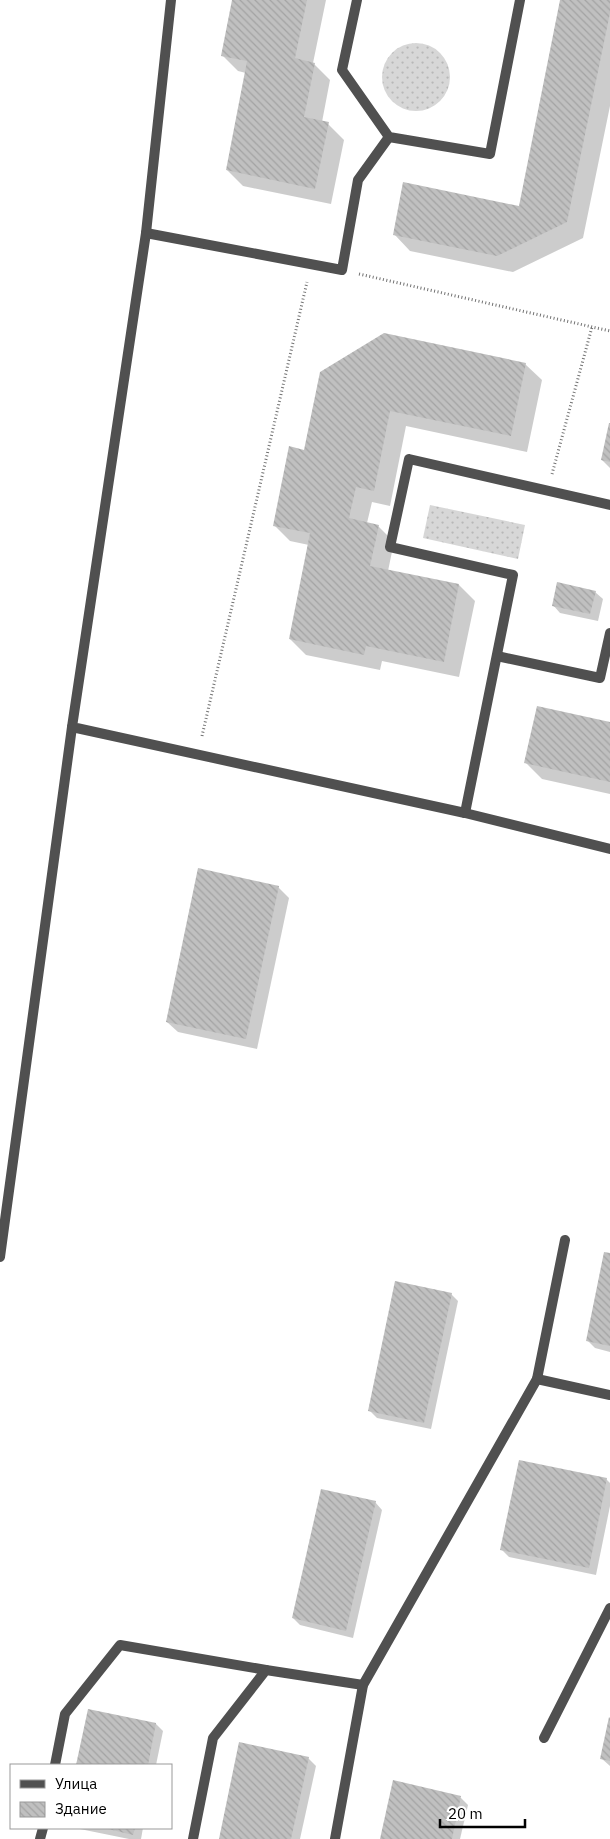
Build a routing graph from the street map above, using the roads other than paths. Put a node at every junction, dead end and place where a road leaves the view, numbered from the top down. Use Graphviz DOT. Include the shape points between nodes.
graph roads {
  1 [pos="171,0"];
  2 [pos="357,0"];
  3 [pos="520,0"];
  4 [pos="389,137"];
  5 [pos="146,233"];
  6 [pos="610,505"];
  7 [pos="610,633"];
  8 [pos="497,656"];
  9 [pos="72,727"];
  10 [pos="465,813"];
  11 [pos="610,848"];
  12 [pos="565,1240"];
  13 [pos="0,1257"];
  14 [pos="537,1379"];
  15 [pos="610,1394"];
  16 [pos="610,1608"];
  17 [pos="266,1670"];
  18 [pos="363,1686"];
  19 [pos="544,1738"];
  20 [pos="55,1764"];
  21 [pos="193,1839"];
  22 [pos="335,1839"];
  1 -- 5 [label="street"];
  2 -- 4 [label="street" via="342,70"];
  3 -- 4 [label="street" via="490,154"];
  4 -- 5 [label="street" via="358,180 342,270"];
  5 -- 9 [label="street"];
  6 -- 8 [label="street" via="409,459 390,547 513,574"];
  7 -- 8 [label="street" via="600,678"];
  8 -- 10 [label="street"];
  9 -- 10 [label="street"];
  9 -- 13 [label="street"];
  10 -- 11 [label="street"];
  12 -- 14 [label="street"];
  14 -- 15 [label="street"];
  14 -- 18 [label="street"];
  16 -- 19 [label="street"];
  17 -- 18 [label="street"];
  17 -- 20 [label="street" via="120,1645 65,1714"];
  17 -- 21 [label="street" via="213,1738"];
  18 -- 22 [label="street"];
}
